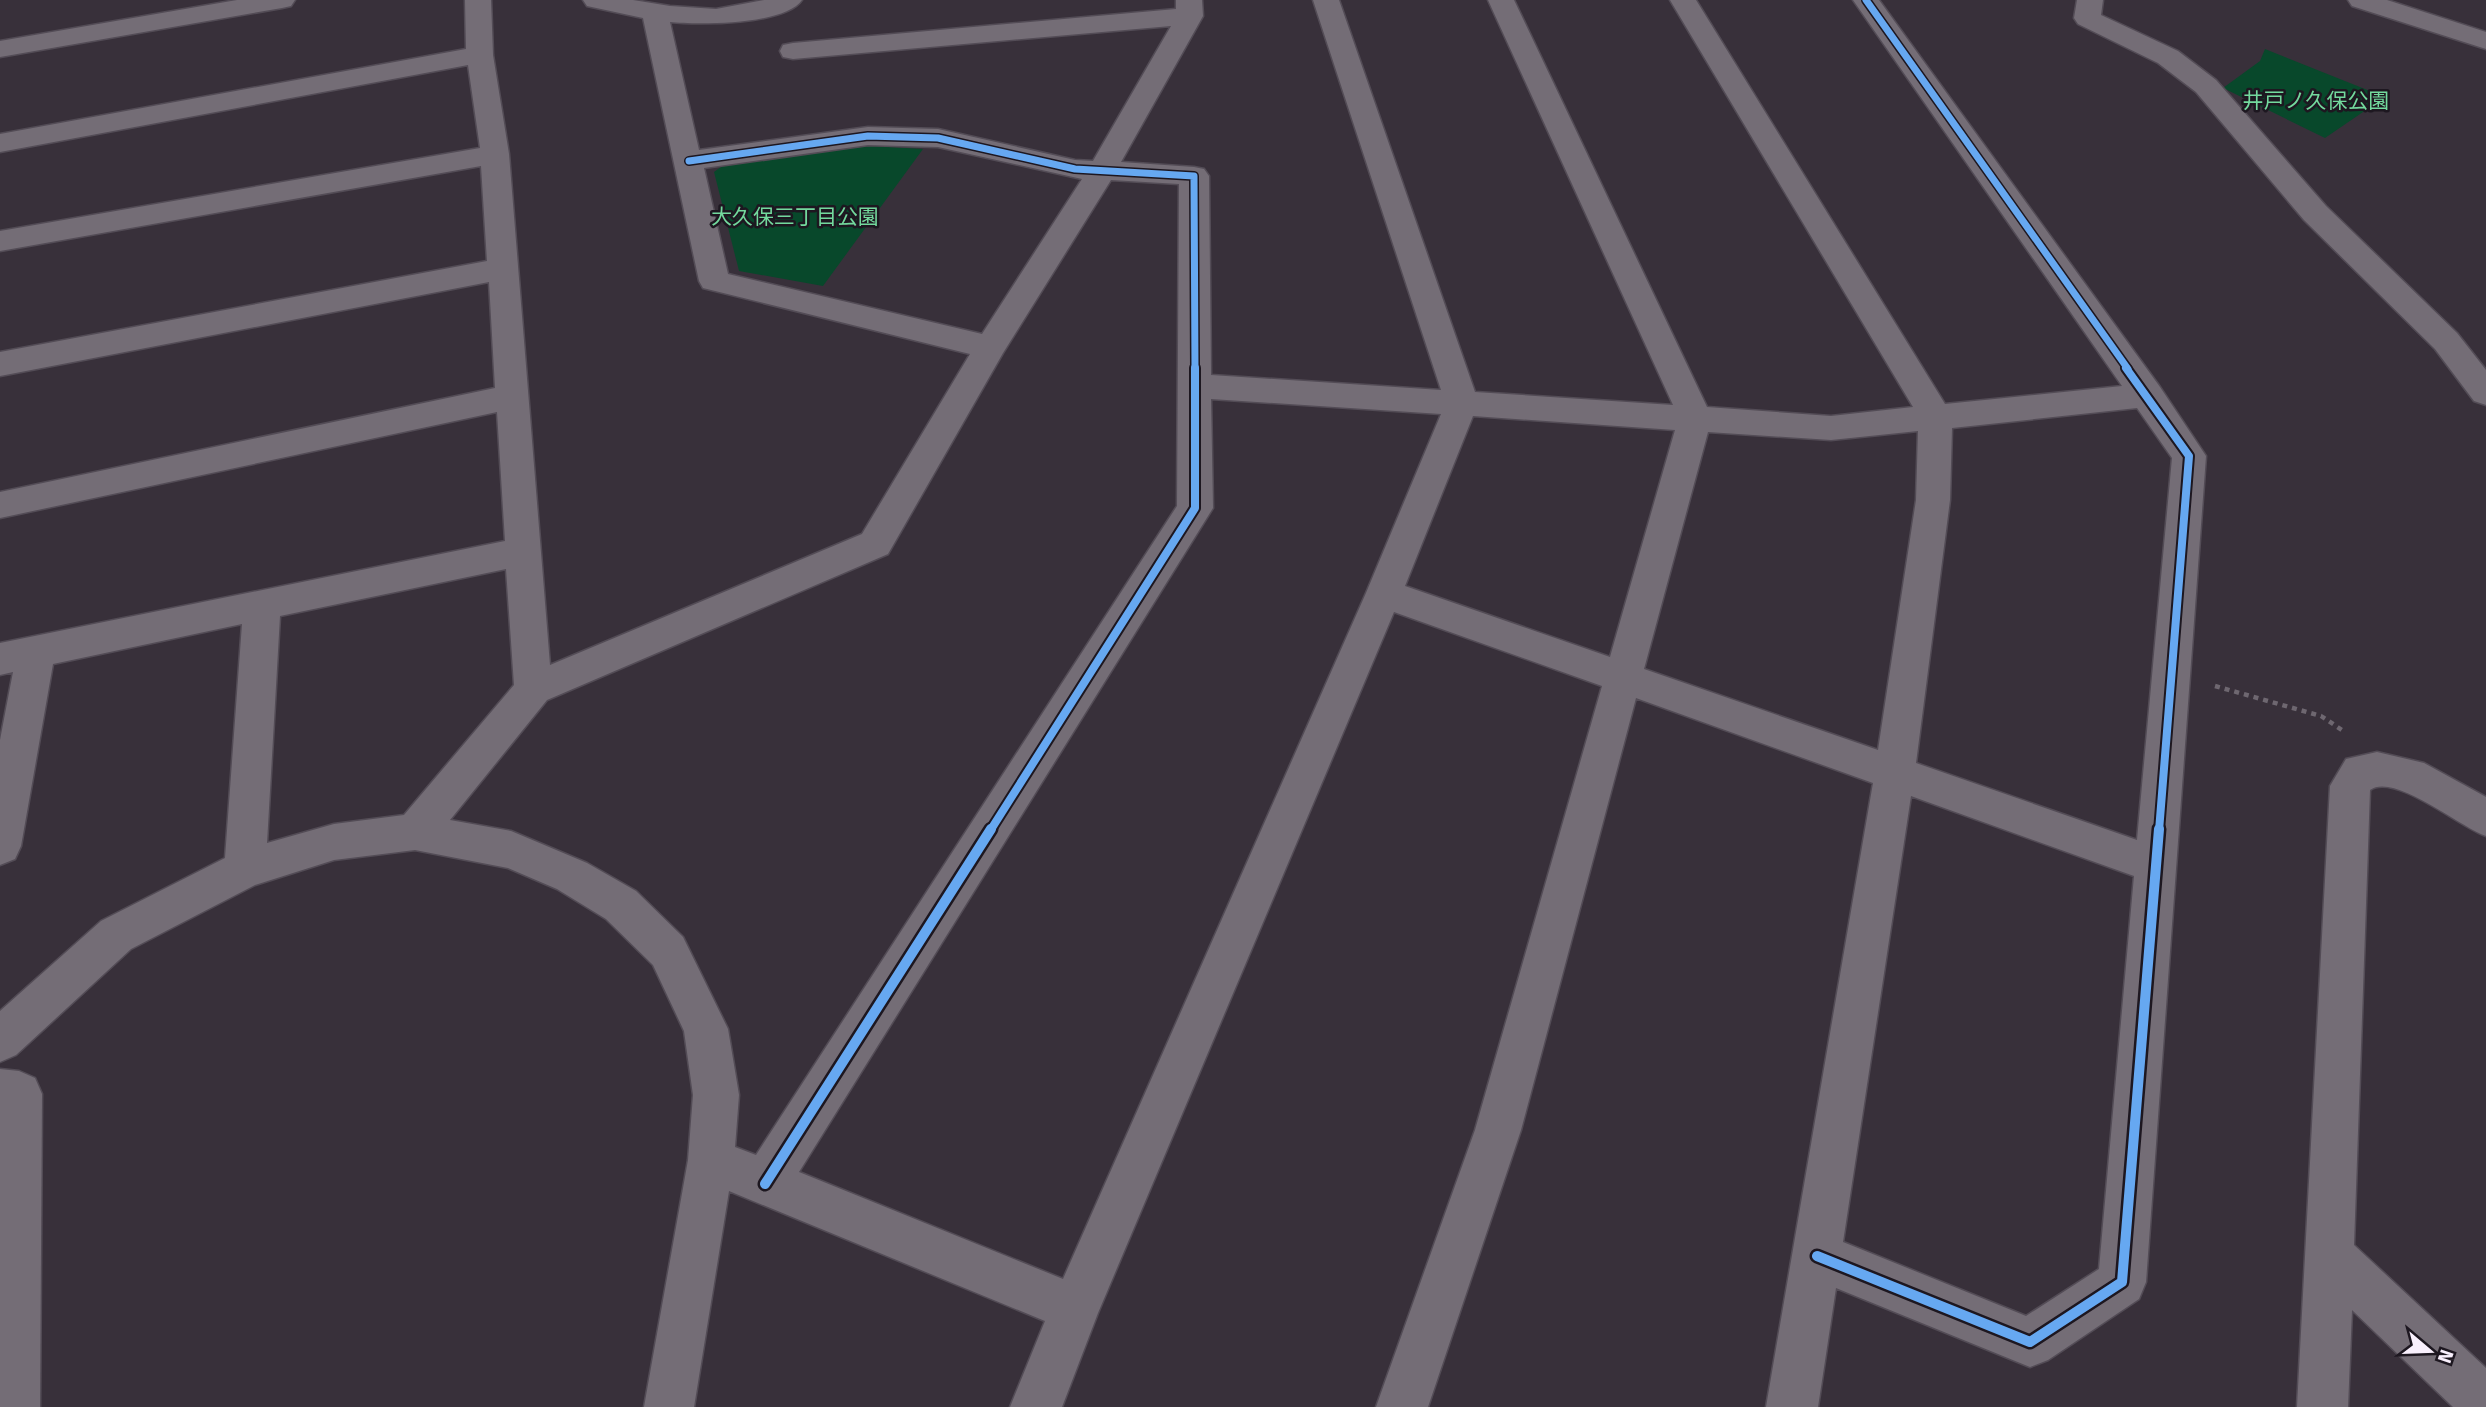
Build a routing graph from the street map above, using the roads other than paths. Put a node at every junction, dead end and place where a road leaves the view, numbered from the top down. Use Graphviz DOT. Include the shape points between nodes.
graph roads {
  1 [pos="282,0"];
  2 [pos="478,0"];
  3 [pos="596,0"];
  4 [pos="789,0"];
  5 [pos="1326,0"];
  6 [pos="1501,0"];
  7 [pos="1684,0"];
  8 [pos="1866,0"];
  9 [pos="2090,0"];
  10 [pos="2361,0"];
  11 [pos="1189,8"];
  12 [pos="762,11"];
  13 [pos="655,14"];
  14 [pos="2486,41"];
  15 [pos="0,49"];
  16 [pos="480,55"];
  17 [pos="0,143"];
  18 [pos="495,154"];
  19 [pos="689,161"];
  20 [pos="1102,172"];
  21 [pos="0,241"];
  22 [pos="503,270"];
  23 [pos="990,347"];
  24 [pos="0,364"];
  25 [pos="1195,386"];
  26 [pos="2486,393"];
  27 [pos="2148,395"];
  28 [pos="512,397"];
  29 [pos="1462,403"];
  30 [pos="1935,416"];
  31 [pos="1695,417"];
  32 [pos="0,505"];
  33 [pos="523,551"];
  34 [pos="1384,593"];
  35 [pos="262,605"];
  36 [pos="18,656"];
  37 [pos="1623,676"];
  38 [pos="533,689"];
  39 [pos="1894,775"];
  40 [pos="2486,818"];
  41 [pos="415,832"];
  42 [pos="0,846"];
  43 [pos="2158,866"];
  44 [pos="245,869"];
  45 [pos="0,1040"];
  46 [pos="0,1091"];
  47 [pos="711,1160"];
  48 [pos="765,1184"];
  49 [pos="1817,1256"];
  50 [pos="2330,1256"];
  51 [pos="1075,1309"];
  52 [pos="2486,1403"];
  53 [pos="15,1407"];
  54 [pos="669,1407"];
  55 [pos="1036,1407"];
  56 [pos="1402,1407"];
  57 [pos="1792,1407"];
  58 [pos="2323,1407"];
  1 -- 15 [label="street"];
  2 -- 16 [label="street"];
  3 -- 13 [label="street"];
  4 -- 12 [label="street"];
  5 -- 29 [label="street"];
  6 -- 31 [label="street"];
  7 -- 30 [label="street"];
  8 -- 27 [label="street"];
  9 -- 26 [label="street" via="2087,18 2168,57 2206,86 2315,213 2446,341"];
  10 -- 14 [label="street"];
  11 -- 12 [label="street" via="794,63 776,22"];
  11 -- 20 [label="street"];
  12 -- 13 [label="street" via="733,16"];
  13 -- 19 [label="street"];
  16 -- 17 [label="street"];
  16 -- 18 [label="street"];
  18 -- 21 [label="street"];
  18 -- 22 [label="street"];
  19 -- 20 [label="street" via="869,136 937,138"];
  19 -- 23 [label="street" via="714,281"];
  20 -- 23 [label="street"];
  20 -- 25 [label="street" via="1194,176"];
  22 -- 24 [label="street"];
  22 -- 28 [label="street"];
  23 -- 38 [label="street" via="875,544"];
  25 -- 29 [label="street"];
  25 -- 48 [label="street" via="1195,508"];
  27 -- 30 [label="street"];
  27 -- 43 [label="street" via="2189,456"];
  28 -- 32 [label="street"];
  28 -- 33 [label="street"];
  29 -- 31 [label="street"];
  29 -- 34 [label="street"];
  30 -- 31 [label="street" via="1831,428"];
  30 -- 39 [label="street" via="1933,500"];
  31 -- 37 [label="street"];
  33 -- 35 [label="street"];
  33 -- 38 [label="street"];
  34 -- 37 [label="street"];
  34 -- 51 [label="street"];
  35 -- 36 [label="street"];
  35 -- 44 [label="street"];
  36 -- 42 [label="street"];
  37 -- 39 [label="street"];
  37 -- 56 [label="street" via="1498,1130"];
  38 -- 41 [label="street"];
  39 -- 43 [label="street"];
  39 -- 49 [label="street"];
  40 -- 50 [label="street" via="2401,769 2379,766 2360,771 2350,786"];
  41 -- 44 [label="street" via="334,842"];
  41 -- 47 [label="street" via="511,850 572,876 621,905 667,951 706,1029 716,1095"];
  43 -- 49 [label="street" via="2122,1282 2030,1342"];
  44 -- 45 [label="street" via="116,935"];
  46 -- 53 [label="street" via="19,1094"];
  47 -- 48 [label="street"];
  47 -- 54 [label="street"];
  48 -- 51 [label="street"];
  49 -- 57 [label="street"];
  50 -- 52 [label="street"];
  50 -- 58 [label="street"];
  51 -- 55 [label="street"];
}
